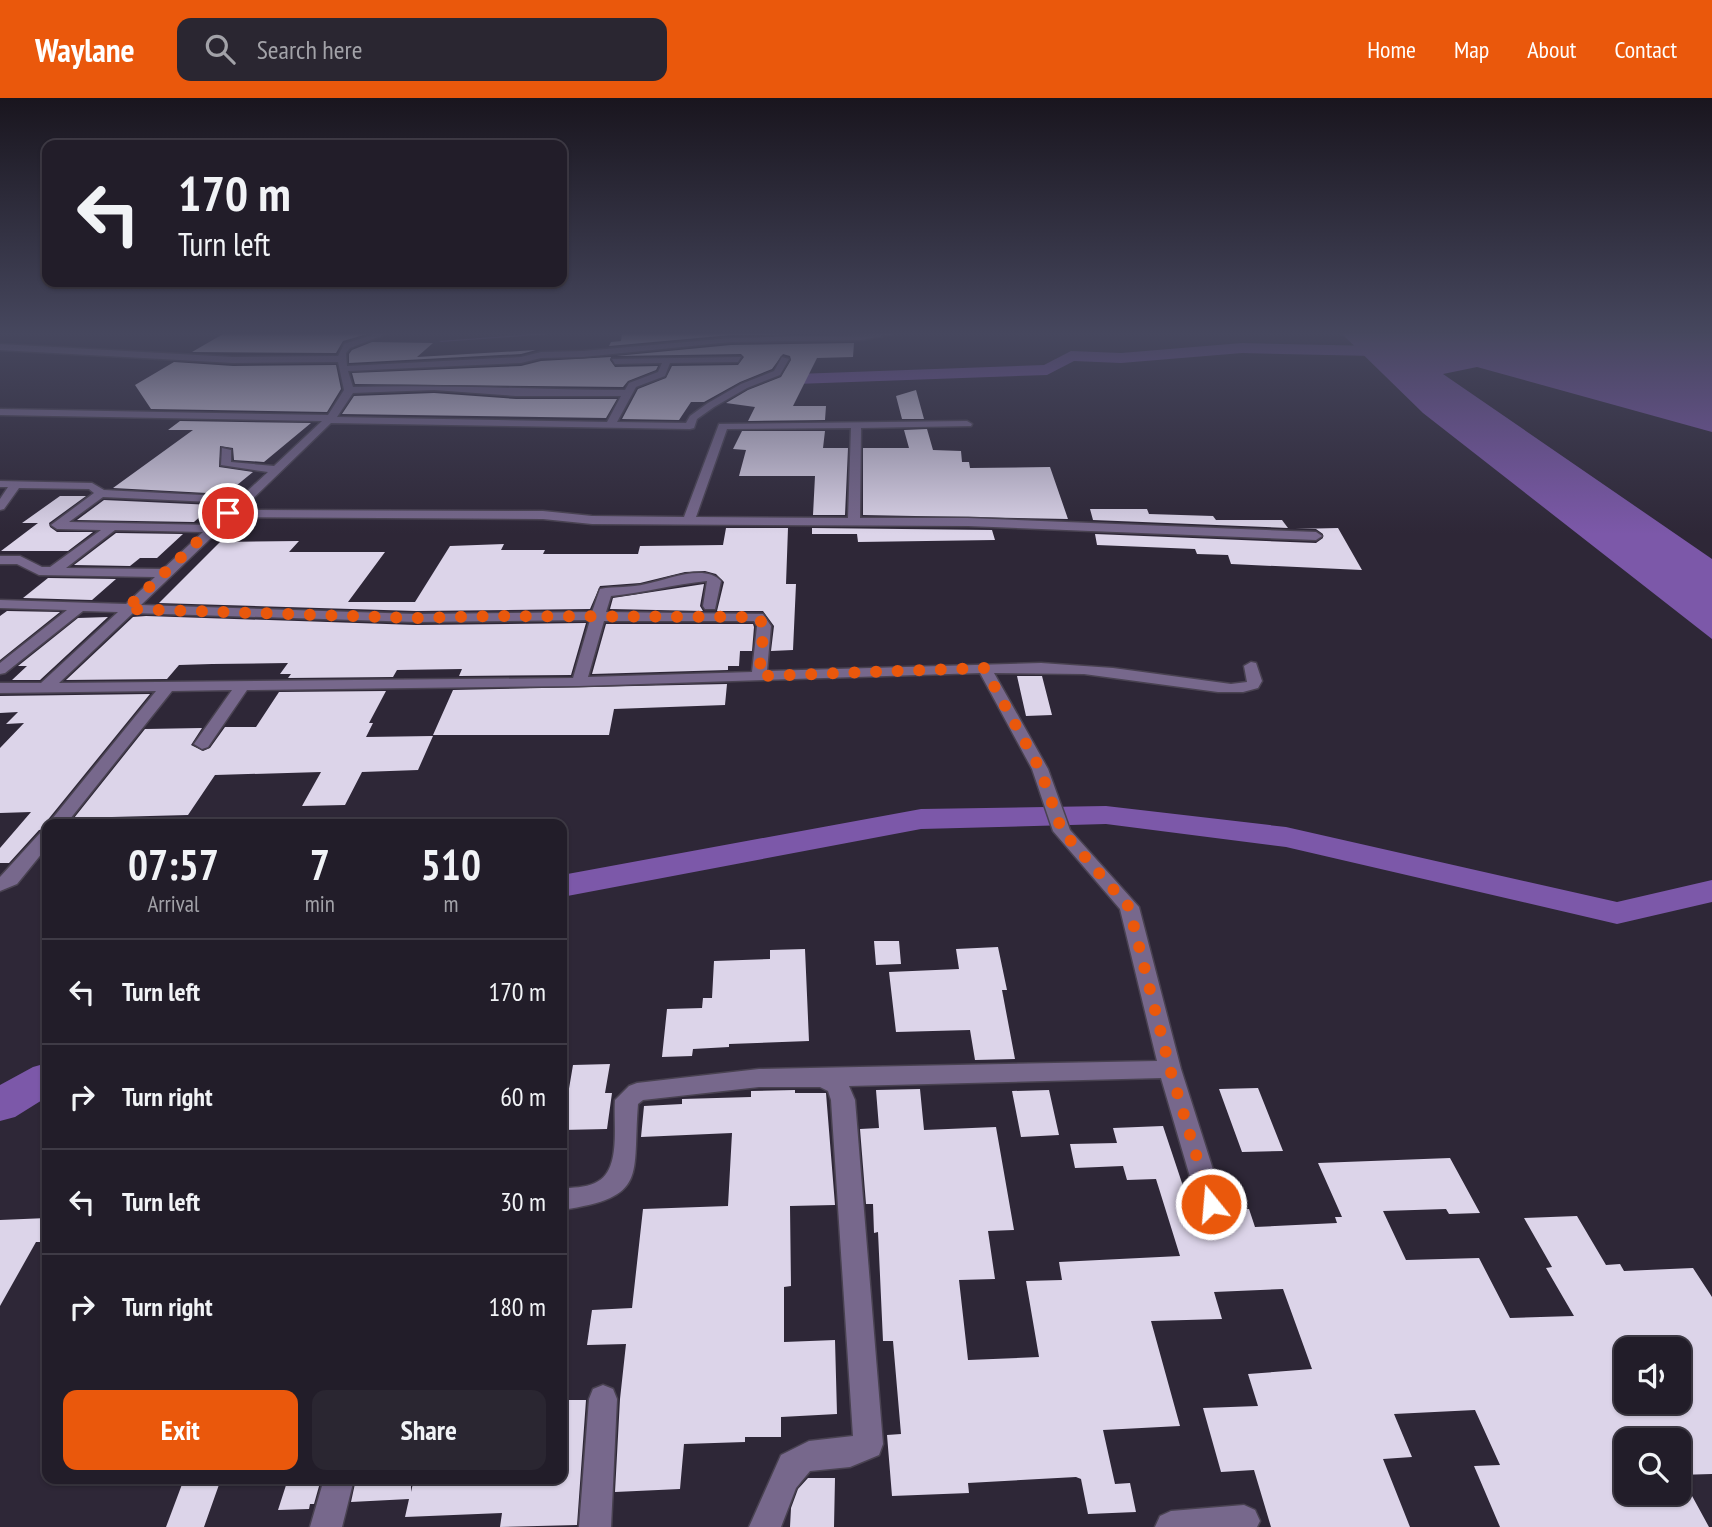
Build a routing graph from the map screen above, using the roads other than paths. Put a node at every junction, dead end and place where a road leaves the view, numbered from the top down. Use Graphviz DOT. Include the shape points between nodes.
graph roads {
  1 [pos="346,401"];
  2 [pos="622,401"];
  3 [pos="718,401"];
  4 [pos="0,412"];
  5 [pos="329,419"];
  6 [pos="967,424"];
  7 [pos="610,425"];
  8 [pos="856,425"];
  9 [pos="699,426"];
  10 [pos="723,426"];
  11 [pos="226,450"];
  12 [pos="276,469"];
  13 [pos="0,484"];
  14 [pos="15,485"];
  15 [pos="102,493"];
  16 [pos="242,500"];
  17 [pos="0,507"];
  18 [pos="228,513"];
  19 [pos="689,520"];
  20 [pos="854,522"];
  21 [pos="112,527"];
  22 [pos="211,529"];
  23 [pos="1316,536"];
  24 [pos="0,560"];
  25 [pos="52,572"];
  26 [pos="164,573"];
  27 [pos="0,604"];
  28 [pos="81,606"];
  29 [pos="710,606"];
  30 [pos="126,609"];
  31 [pos="597,615"];
  32 [pos="1251,666"];
  33 [pos="984,668"];
  34 [pos="0,670"];
  35 [pos="759,676"];
  36 [pos="579,682"];
  37 [pos="242,686"];
  38 [pos="46,687"];
  39 [pos="167,687"];
  40 [pos="0,688"];
  41 [pos="202,744"];
  42 [pos="61,819"];
  43 [pos="42,842"];
  44 [pos="0,885"];
  45 [pos="1170,1069"];
  46 [pos="823,1078"];
  47 [pos="567,1198"];
  48 [pos="1211,1204"];
  49 [pos="604,1399"];
  50 [pos="338,1484"];
  51 [pos="1244,1521"];
  52 [pos="326,1527"];
  53 [pos="595,1527"];
  54 [pos="765,1527"];
  55 [pos="1171,1527"];
  1 -- 5 [label="street"];
  2 -- 7 [label="street"];
  3 -- 9 [label="street" via="693,418"];
  4 -- 5 [label="street"];
  5 -- 7 [label="street"];
  5 -- 12 [label="street"];
  6 -- 8 [label="street"];
  7 -- 9 [label="street"];
  8 -- 10 [label="street"];
  8 -- 20 [label="street"];
  9 -- 10 [label="street"];
  10 -- 19 [label="street"];
  11 -- 12 [label="street" via="229,466"];
  12 -- 16 [label="street"];
  13 -- 14 [label="street"];
  14 -- 15 [label="street" via="92,486"];
  14 -- 17 [label="street"];
  15 -- 16 [label="street"];
  15 -- 21 [label="street" via="57,525"];
  16 -- 18 [label="street"];
  18 -- 19 [label="street"];
  18 -- 22 [label="street"];
  19 -- 20 [label="street"];
  20 -- 23 [label="street"];
  21 -- 22 [label="street"];
  21 -- 25 [label="street"];
  22 -- 26 [label="street"];
  24 -- 25 [label="street" via="20,560 38,572"];
  25 -- 26 [label="street"];
  26 -- 30 [label="street"];
  27 -- 28 [label="street"];
  28 -- 30 [label="street"];
  28 -- 34 [label="street"];
  29 -- 31 [label="street" via="715,581 704,577 605,592"];
  30 -- 31 [label="street" via="416,618"];
  30 -- 38 [label="street"];
  31 -- 35 [label="street" via="758,617 764,626"];
  31 -- 36 [label="street"];
  32 -- 33 [label="street" via="1255,681 1246,688 1078,668"];
  33 -- 35 [label="street"];
  33 -- 45 [label="street" via="1023,735 1062,831 1129,907"];
  35 -- 36 [label="street"];
  36 -- 37 [label="street"];
  37 -- 39 [label="street"];
  37 -- 41 [label="street"];
  38 -- 39 [label="street"];
  38 -- 40 [label="street"];
  39 -- 42 [label="street"];
  43 -- 44 [label="street" via="10,880"];
  45 -- 46 [label="street"];
  45 -- 48 [label="street"];
  46 -- 47 [label="street" via="759,1078 637,1092 627,1100 623,1169 614,1183 601,1193"];
  46 -- 54 [label="street" via="838,1086 843,1100 868,1444 857,1452 807,1456 791,1466"];
  49 -- 53 [label="street"];
  50 -- 52 [label="street"];
  51 -- 55 [label="street"];
}
